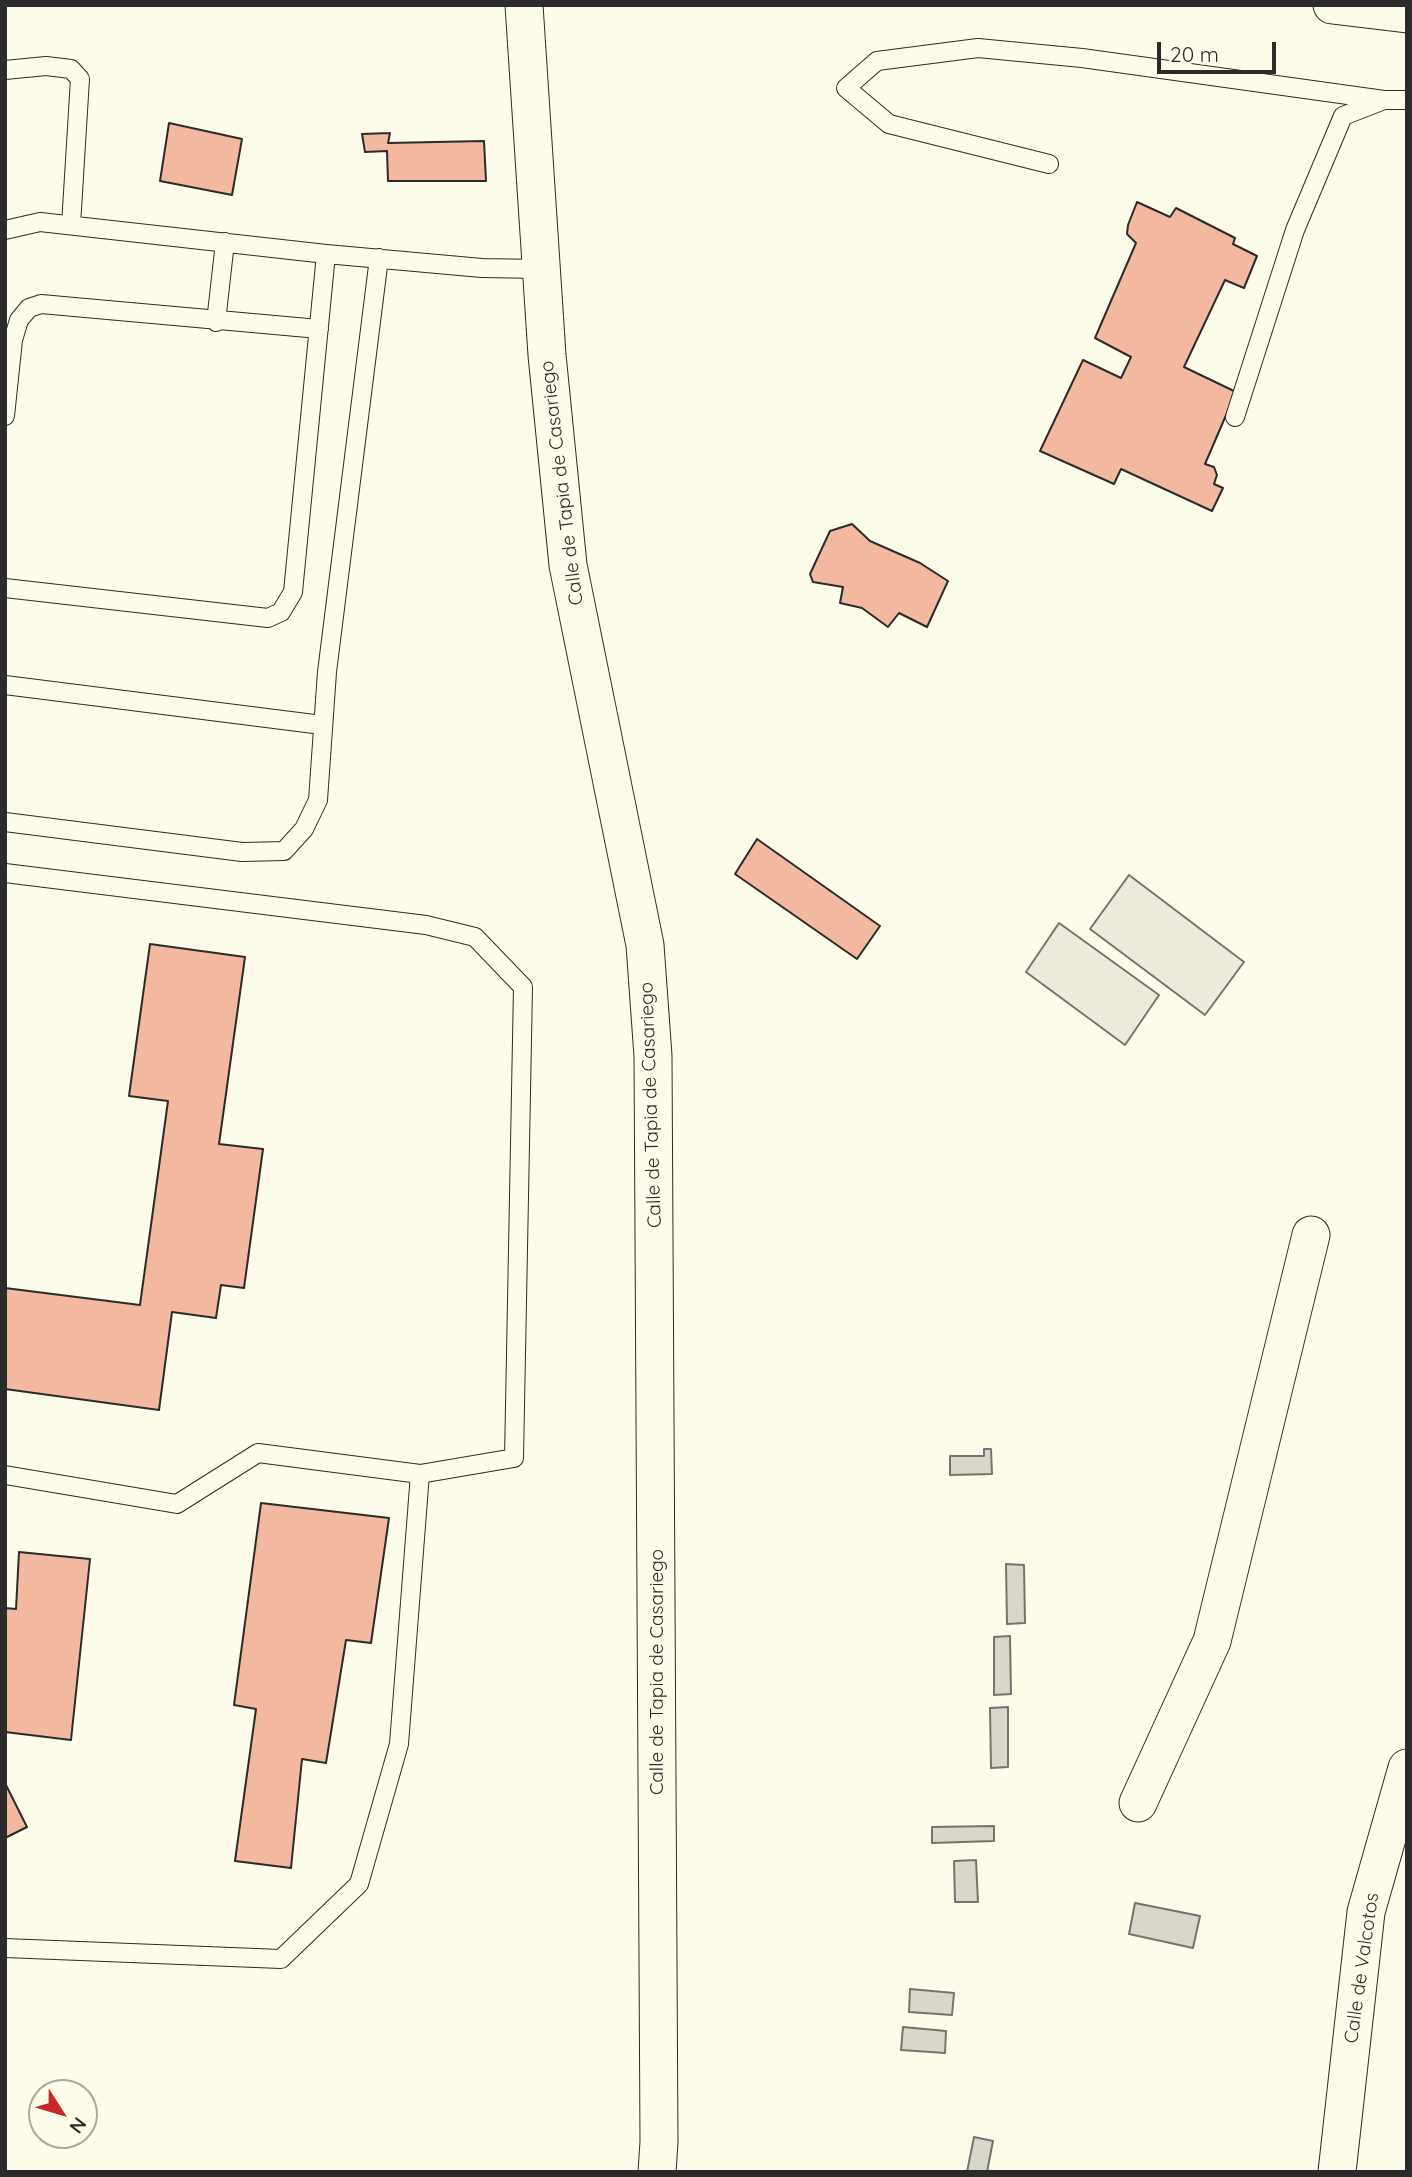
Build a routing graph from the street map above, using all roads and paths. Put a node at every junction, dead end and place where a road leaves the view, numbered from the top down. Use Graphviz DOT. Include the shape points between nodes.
graph roads {
  1 [pos="524,5"];
  2 [pos="1332,5"];
  3 [pos="1407,14"];
  4 [pos="5,70"];
  5 [pos="1384,100"];
  6 [pos="1407,100"];
  7 [pos="1049,164"];
  8 [pos="71,225"];
  9 [pos="5,230"];
  10 [pos="225,243"];
  11 [pos="326,254"];
  12 [pos="379,258"];
  13 [pos="541,270"];
  14 [pos="216,322"];
  15 [pos="319,329"];
  16 [pos="5,416"];
  17 [pos="1235,417"];
  18 [pos="5,588"];
  19 [pos="5,684"];
  20 [pos="322,725"];
  21 [pos="5,822"];
  22 [pos="5,873"];
  23 [pos="1311,1235"];
  24 [pos="420,1474"];
  25 [pos="5,1475"];
  26 [pos="1407,1768"];
  27 [pos="1138,1803"];
  28 [pos="5,1948"];
  29 [pos="657,2172"];
  30 [pos="1337,2172"];
  1 -- 13 [label="street, Calle de Tapia de Casariego"];
  2 -- 3 [label="street"];
  4 -- 8 [label="lane" via="71,69 80,79"];
  5 -- 6 [label="lane"];
  5 -- 7 [label="lane" via="978,48 877,61 846,88 889,124"];
  5 -- 17 [label="lane" via="1343,116 1295,230"];
  8 -- 9 [label="lane" via="40,222"];
  8 -- 10 [label="lane"];
  10 -- 11 [label="lane"];
  10 -- 14 [label="lane"];
  11 -- 12 [label="lane"];
  11 -- 15 [label="lane"];
  12 -- 13 [label="lane"];
  12 -- 20 [label="lane"];
  13 -- 29 [label="street, Calle de Tapia de Casariego" via="568,565 645,946 653,1056"];
  14 -- 15 [label="lane"];
  14 -- 16 [label="lane" via="41,304 29,308 19,320 13,340"];
  15 -- 18 [label="lane" via="293,592 281,612 268,618"];
  19 -- 20 [label="lane"];
  20 -- 21 [label="lane" via="318,800 304,829 284,851 242,852"];
  22 -- 24 [label="lane" via="426,925 475,936 523,987 514,1458"];
  23 -- 27 [label="street" via="1212,1641"];
  24 -- 25 [label="lane" via="258,1453 177,1504"];
  24 -- 28 [label="lane" via="399,1744 359,1884 281,1959"];
  26 -- 30 [label="street, Calle de Valcotos" via="1366,1912"];
}
